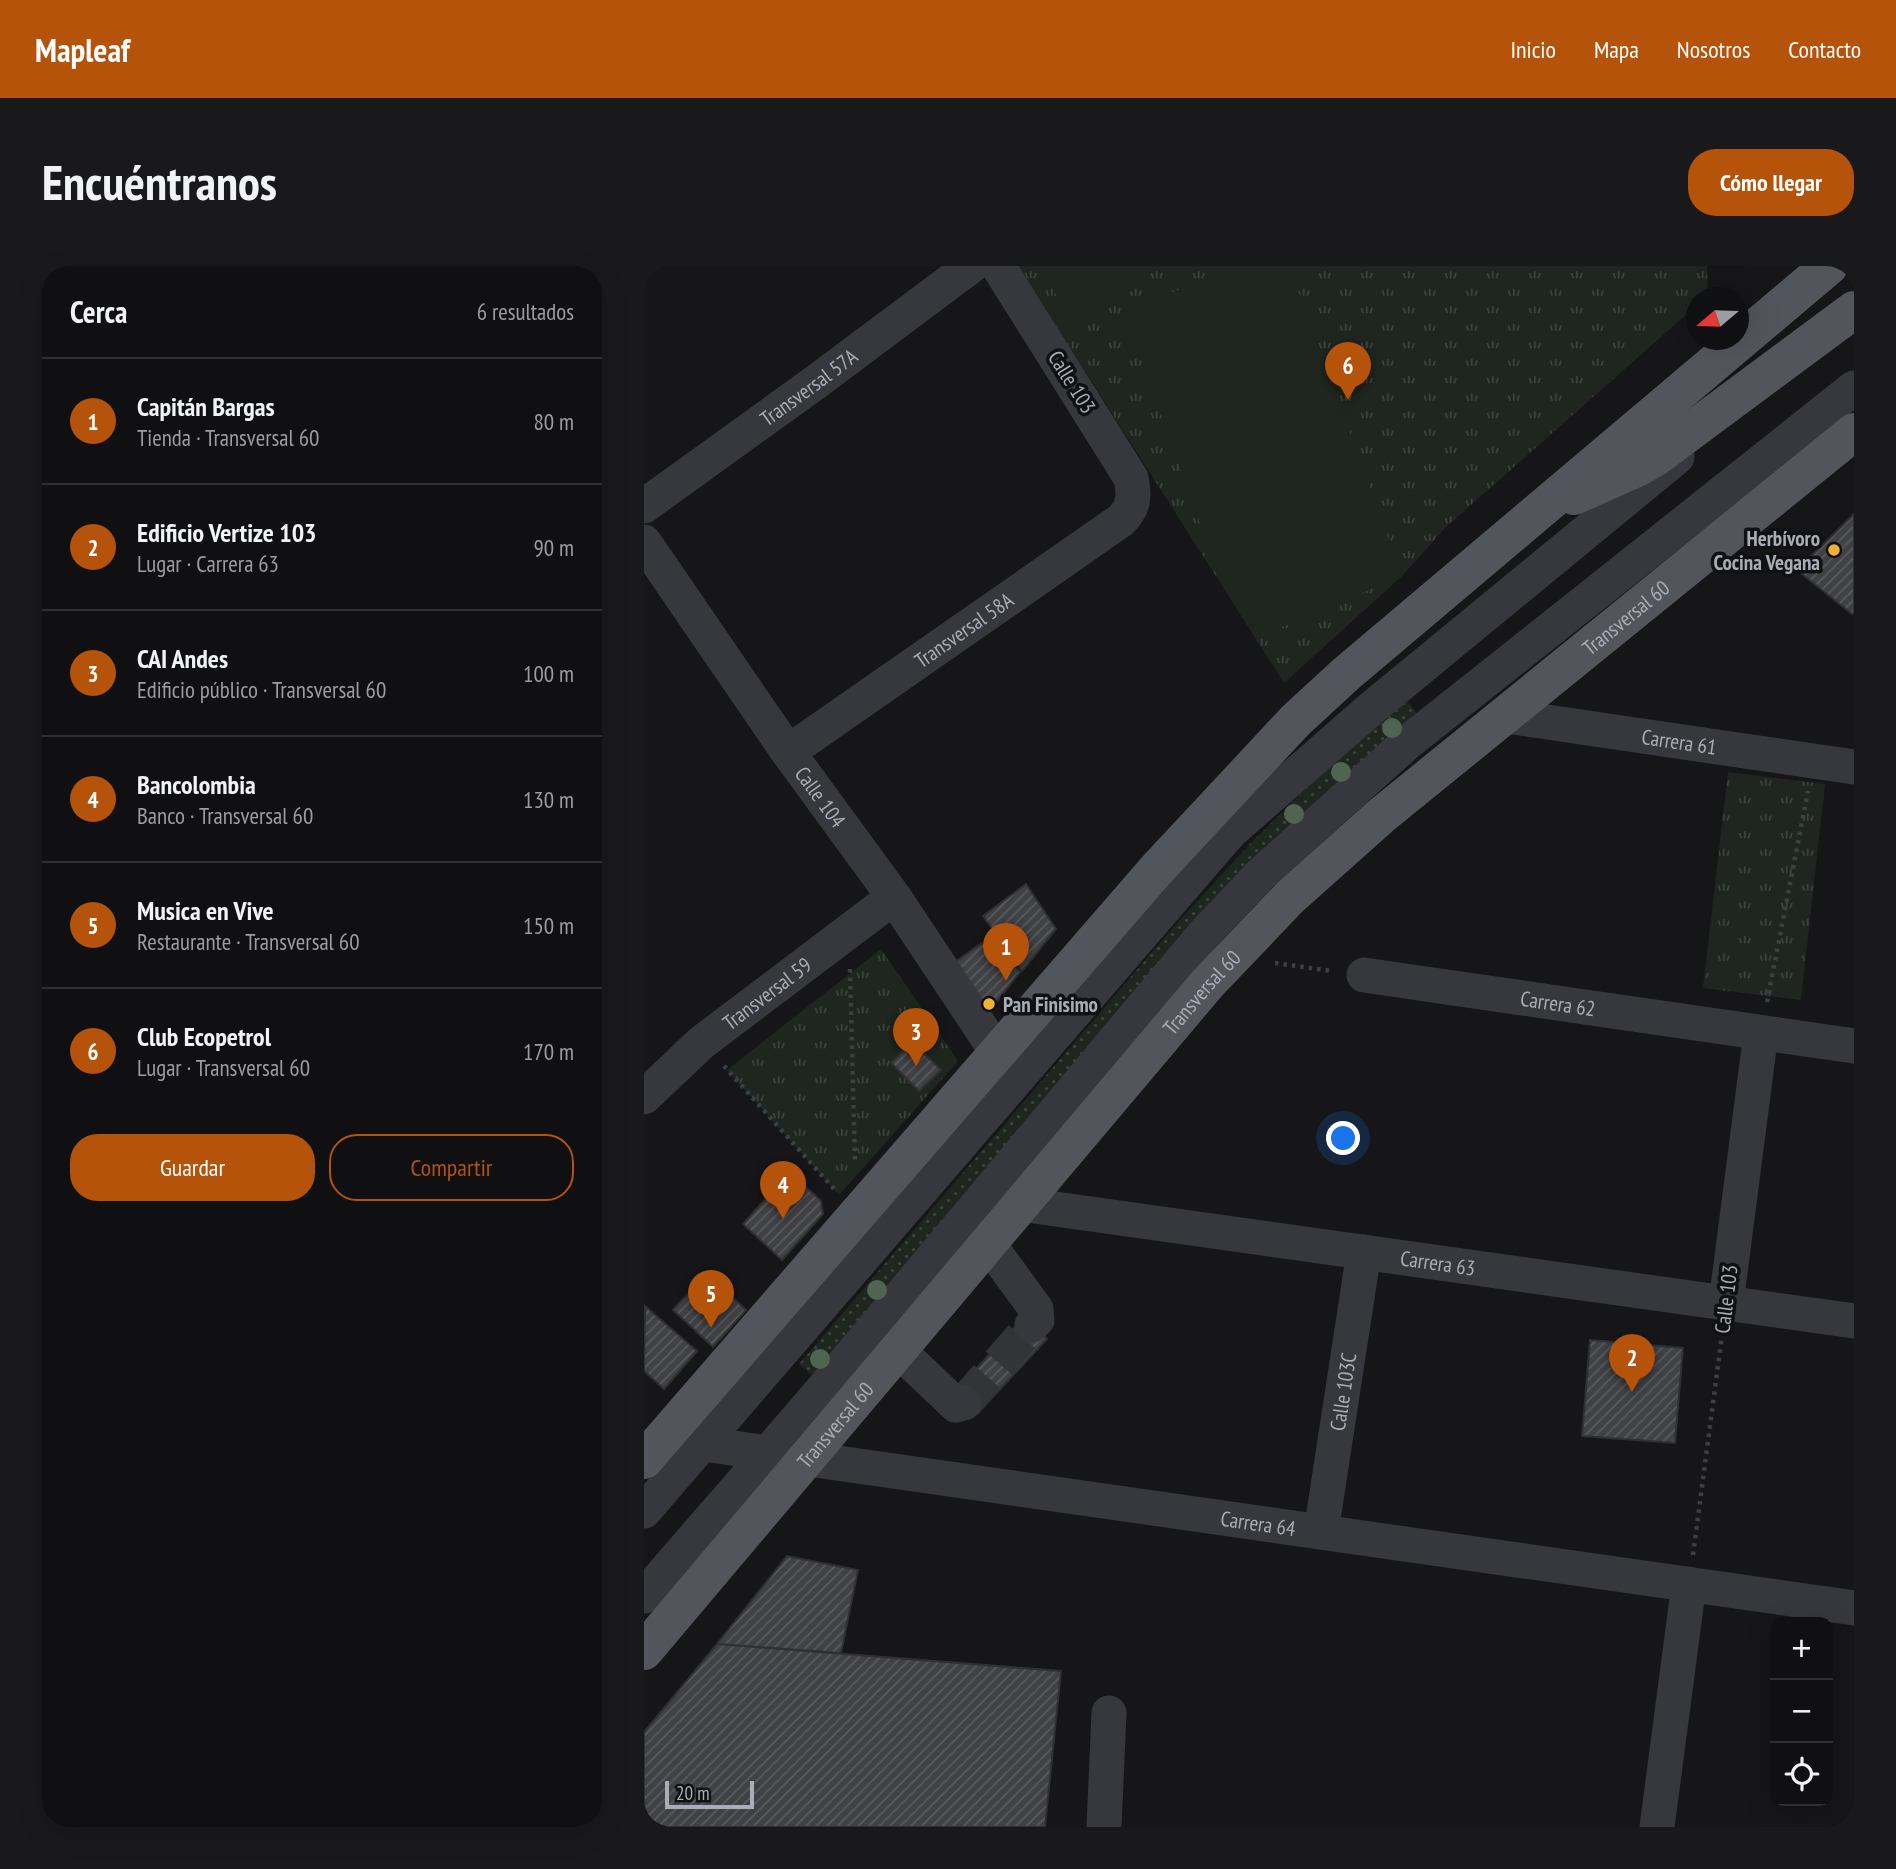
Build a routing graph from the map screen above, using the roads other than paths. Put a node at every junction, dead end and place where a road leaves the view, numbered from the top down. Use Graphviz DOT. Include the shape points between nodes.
graph roads {
  1 [pos="971,266"];
  2 [pos="998,266"];
  3 [pos="1829,266"];
  4 [pos="1854,310"];
  5 [pos="1854,326"];
  6 [pos="1854,388"];
  7 [pos="1854,432"];
  8 [pos="1695,436"];
  9 [pos="1133,503"];
  10 [pos="644,506"];
  11 [pos="1527,521"];
  12 [pos="644,542"];
  13 [pos="1506,716"];
  14 [pos="788,752"];
  15 [pos="1854,767"];
  16 [pos="894,897"];
  17 [pos="1364,975"];
  18 [pos="1762,1032"];
  19 [pos="1854,1046"];
  20 [pos="997,1052"];
  21 [pos="648,1082"];
  22 [pos="1020,1204"];
  23 [pos="987,1242"];
  24 [pos="1364,1252"];
  25 [pos="1726,1303"];
  26 [pos="1854,1321"];
  27 [pos="1032,1325"];
  28 [pos="897,1349"];
  29 [pos="964,1403"];
  30 [pos="701,1444"];
  31 [pos="653,1449"];
  32 [pos="767,1453"];
  33 [pos="804,1458"];
  34 [pos="644,1511"];
  35 [pos="1321,1532"];
  36 [pos="1689,1584"];
  37 [pos="644,1596"];
  38 [pos="1854,1608"];
  39 [pos="644,1651"];
  40 [pos="1109,1713"];
  41 [pos="1104,1827"];
  42 [pos="1657,1827"];
  1 -- 10 [label="street, Transversal 57A"];
  2 -- 9 [label="street, Calle 103" via="1131,478"];
  3 -- 11 [label="main road"];
  4 -- 8 [label="main road"];
  5 -- 8 [label="street"];
  6 -- 32 [label="street" via="1406,743 1260,875 1205,933"];
  7 -- 13 [label="main road, Transversal 60"];
  8 -- 11 [label="main road"];
  8 -- 30 [label="street" via="1230,832"];
  9 -- 14 [label="street, Transversal 58A" via="1120,521"];
  11 -- 20 [label="main road" via="1296,720 1157,869"];
  12 -- 14 [label="street, Calle 104"];
  13 -- 15 [label="street, Carrera 61"];
  13 -- 22 [label="main road, Transversal 60" via="1381,816 1290,897 1206,984"];
  14 -- 16 [label="street, Calle 104"];
  16 -- 20 [label="street, Calle 104"];
  16 -- 21 [label="street, Transversal 59"];
  17 -- 18 [label="street, Carrera 62"];
  18 -- 19 [label="street, Carrera 62"];
  18 -- 25 [label="street, Calle 103"];
  20 -- 31 [label="main road"];
  22 -- 23 [label="main road, Transversal 60"];
  22 -- 24 [label="street, Carrera 63"];
  23 -- 27 [label="street" via="1036,1309 1037,1320"];
  23 -- 28 [label="main road, Transversal 60"];
  24 -- 25 [label="street, Carrera 63"];
  24 -- 35 [label="street, Calle 103C"];
  25 -- 26 [label="street, Carrera 63"];
  28 -- 29 [label="street" via="956,1405"];
  28 -- 33 [label="main road, Transversal 60"];
  30 -- 31 [label="street, Carrera 64"];
  30 -- 32 [label="street, Carrera 64"];
  30 -- 34 [label="street"];
  32 -- 33 [label="street, Carrera 64"];
  32 -- 37 [label="street"];
  33 -- 35 [label="street, Carrera 64"];
  33 -- 39 [label="main road, Transversal 60"];
  35 -- 36 [label="street, Carrera 64"];
  36 -- 38 [label="street, Carrera 64"];
  36 -- 42 [label="street"];
  40 -- 41 [label="street"];
}
